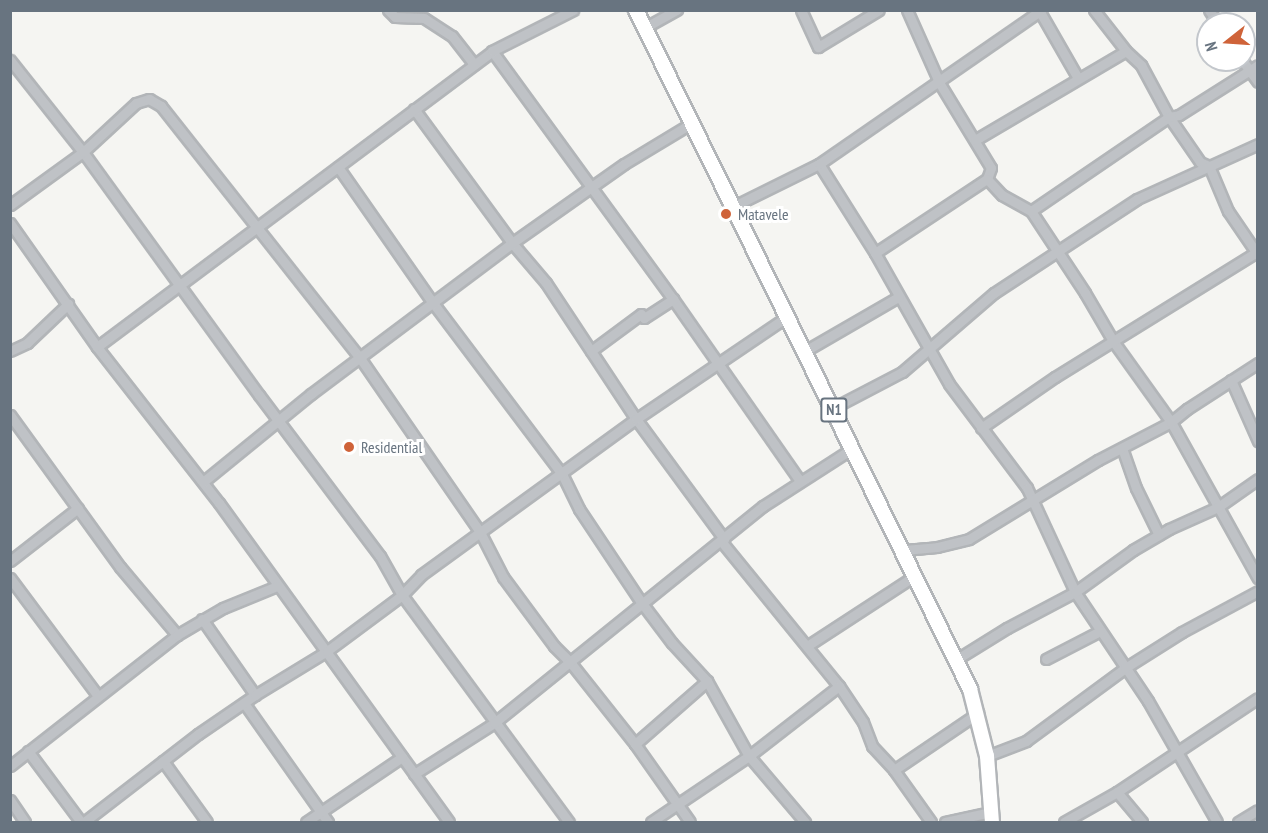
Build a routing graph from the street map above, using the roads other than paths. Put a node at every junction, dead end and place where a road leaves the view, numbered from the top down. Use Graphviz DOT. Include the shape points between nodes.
graph roads {
  1 [pos="388,10"];
  2 [pos="573,10"];
  3 [pos="636,10"];
  4 [pos="677,10"];
  5 [pos="801,10"];
  6 [pos="879,10"];
  7 [pos="907,10"];
  8 [pos="1094,10"];
  9 [pos="1040,11"];
  10 [pos="644,28"];
  11 [pos="492,51"];
  12 [pos="1126,51"];
  13 [pos="10,60"];
  14 [pos="474,64"];
  15 [pos="1244,72"];
  16 [pos="1078,78"];
  17 [pos="939,81"];
  18 [pos="414,109"];
  19 [pos="1169,117"];
  20 [pos="692,123"];
  21 [pos="975,140"];
  22 [pos="1257,144"];
  23 [pos="83,152"];
  24 [pos="819,164"];
  25 [pos="1209,166"];
  26 [pos="338,167"];
  27 [pos="987,179"];
  28 [pos="590,187"];
  29 [pos="10,205"];
  30 [pos="734,206"];
  31 [pos="1031,211"];
  32 [pos="10,223"];
  33 [pos="257,225"];
  34 [pos="512,243"];
  35 [pos="1056,250"];
  36 [pos="875,253"];
  37 [pos="1257,253"];
  38 [pos="178,284"];
  39 [pos="898,297"];
  40 [pos="673,299"];
  41 [pos="433,303"];
  42 [pos="70,308"];
  43 [pos="788,316"];
  44 [pos="1113,341"];
  45 [pos="98,347"];
  46 [pos="929,347"];
  47 [pos="10,351"];
  48 [pos="591,351"];
  49 [pos="805,351"];
  50 [pos="360,358"];
  51 [pos="1257,363"];
  52 [pos="719,364"];
  53 [pos="1231,380"];
  54 [pos="833,408"];
  55 [pos="10,415"];
  56 [pos="636,419"];
  57 [pos="278,421"];
  58 [pos="1171,422"];
  59 [pos="981,428"];
  60 [pos="1257,441"];
  61 [pos="853,448"];
  62 [pos="1122,448"];
  63 [pos="562,474"];
  64 [pos="1257,479"];
  65 [pos="800,481"];
  66 [pos="203,482"];
  67 [pos="1033,499"];
  68 [pos="1218,507"];
  69 [pos="78,508"];
  70 [pos="480,532"];
  71 [pos="1159,535"];
  72 [pos="722,540"];
  73 [pos="904,550"];
  74 [pos="10,561"];
  75 [pos="916,575"];
  76 [pos="10,578"];
  77 [pos="1257,578"];
  78 [pos="277,586"];
  79 [pos="1257,591"];
  80 [pos="1075,592"];
  81 [pos="402,595"];
  82 [pos="641,602"];
  83 [pos="202,619"];
  84 [pos="1100,631"];
  85 [pos="177,635"];
  86 [pos="807,646"];
  87 [pos="327,651"];
  88 [pos="957,658"];
  89 [pos="1047,659"];
  90 [pos="570,662"];
  91 [pos="1125,669"];
  92 [pos="707,681"];
  93 [pos="838,686"];
  94 [pos="255,695"];
  95 [pos="98,696"];
  96 [pos="1257,698"];
  97 [pos="244,703"];
  98 [pos="978,713"];
  99 [pos="494,723"];
  100 [pos="635,744"];
  101 [pos="28,751"];
  102 [pos="1175,752"];
  103 [pos="749,756"];
  104 [pos="987,756"];
  105 [pos="402,757"];
  106 [pos="163,761"];
  107 [pos="10,766"];
  108 [pos="894,770"];
  109 [pos="414,774"];
  110 [pos="1117,792"];
  111 [pos="10,800"];
  112 [pos="678,805"];
  113 [pos="1257,810"];
  114 [pos="320,812"];
  115 [pos="992,817"];
  116 [pos="25,822"];
  117 [pos="83,822"];
  118 [pos="207,822"];
  119 [pos="306,822"];
  120 [pos="328,822"];
  121 [pos="449,822"];
  122 [pos="569,822"];
  123 [pos="651,822"];
  124 [pos="690,822"];
  125 [pos="805,822"];
  126 [pos="931,822"];
  127 [pos="945,822"];
  128 [pos="1064,822"];
  129 [pos="1142,822"];
  130 [pos="1217,822"];
  131 [pos="1238,822"];
  1 -- 14 [label="street" via="395,18 424,18 452,36"];
  2 -- 11 [label="street"];
  3 -- 10 [label="highway, N1"];
  4 -- 10 [label="street"];
  5 -- 6 [label="street" via="818,47"];
  7 -- 17 [label="street"];
  8 -- 12 [label="street"];
  9 -- 16 [label="street"];
  9 -- 17 [label="street"];
  10 -- 20 [label="highway, N1"];
  11 -- 14 [label="street"];
  11 -- 28 [label="street"];
  12 -- 16 [label="street"];
  12 -- 19 [label="street" via="1141,65"];
  13 -- 23 [label="street"];
  14 -- 18 [label="street"];
  15 -- 19 [label="street" via="1179,115"];
  16 -- 21 [label="street"];
  17 -- 21 [label="street"];
  17 -- 24 [label="street"];
  18 -- 26 [label="street"];
  18 -- 34 [label="street"];
  19 -- 25 [label="street" via="1200,162"];
  19 -- 31 [label="street"];
  20 -- 28 [label="street"];
  20 -- 30 [label="highway, N1"];
  21 -- 27 [label="street" via="991,168"];
  22 -- 25 [label="street"];
  23 -- 29 [label="street"];
  23 -- 33 [label="street" via="136,103 156,101"];
  23 -- 38 [label="street"];
  24 -- 30 [label="street"];
  24 -- 36 [label="street"];
  25 -- 35 [label="street" via="1137,199"];
  25 -- 37 [label="street" via="1228,210"];
  26 -- 33 [label="street"];
  26 -- 41 [label="street"];
  27 -- 31 [label="street" via="1002,195"];
  27 -- 36 [label="street"];
  28 -- 34 [label="street"];
  28 -- 40 [label="street"];
  30 -- 43 [label="highway, N1"];
  31 -- 35 [label="street"];
  32 -- 42 [label="street"];
  33 -- 38 [label="street"];
  33 -- 50 [label="street"];
  34 -- 41 [label="street"];
  34 -- 48 [label="street" via="546,283"];
  35 -- 44 [label="street"];
  35 -- 46 [label="street" via="994,293"];
  36 -- 39 [label="street"];
  37 -- 44 [label="street"];
  38 -- 45 [label="street"];
  38 -- 57 [label="street"];
  39 -- 46 [label="street"];
  39 -- 49 [label="street"];
  40 -- 48 [label="street" via="644,318 641,314"];
  40 -- 52 [label="street"];
  41 -- 50 [label="street"];
  41 -- 63 [label="street"];
  42 -- 45 [label="street"];
  42 -- 47 [label="street" via="60,311 27,343"];
  43 -- 49 [label="highway, N1"];
  43 -- 52 [label="street"];
  44 -- 58 [label="street"];
  44 -- 59 [label="street"];
  45 -- 66 [label="street"];
  46 -- 54 [label="street" via="902,372"];
  46 -- 59 [label="street"];
  48 -- 56 [label="street"];
  49 -- 54 [label="highway, N1"];
  50 -- 57 [label="street"];
  50 -- 70 [label="street"];
  51 -- 53 [label="street"];
  52 -- 56 [label="street"];
  52 -- 65 [label="street"];
  53 -- 58 [label="street"];
  53 -- 60 [label="street"];
  54 -- 61 [label="highway, N1"];
  55 -- 69 [label="street"];
  56 -- 63 [label="street"];
  56 -- 72 [label="street"];
  57 -- 66 [label="street"];
  57 -- 81 [label="street" via="380,556"];
  58 -- 62 [label="street"];
  58 -- 68 [label="street"];
  59 -- 67 [label="street"];
  61 -- 65 [label="street"];
  61 -- 73 [label="highway, N1"];
  62 -- 67 [label="street"];
  62 -- 71 [label="street"];
  63 -- 70 [label="street"];
  63 -- 82 [label="street" via="579,509"];
  64 -- 68 [label="street"];
  65 -- 72 [label="street"];
  66 -- 78 [label="street"];
  67 -- 73 [label="street" via="961,543"];
  67 -- 80 [label="street"];
  68 -- 71 [label="street"];
  68 -- 77 [label="street"];
  69 -- 74 [label="street"];
  69 -- 85 [label="street" via="120,567"];
  70 -- 81 [label="street" via="421,575"];
  70 -- 90 [label="street" via="503,577"];
  71 -- 80 [label="street"];
  72 -- 82 [label="street"];
  72 -- 86 [label="street"];
  73 -- 75 [label="highway, N1"];
  75 -- 86 [label="street"];
  75 -- 88 [label="highway, N1"];
  76 -- 95 [label="street"];
  78 -- 83 [label="street"];
  78 -- 87 [label="street"];
  79 -- 91 [label="street"];
  80 -- 84 [label="street"];
  80 -- 88 [label="street"];
  81 -- 87 [label="street"];
  81 -- 99 [label="street"];
  82 -- 90 [label="street"];
  82 -- 92 [label="street" via="667,638"];
  83 -- 85 [label="street"];
  83 -- 94 [label="street"];
  84 -- 89 [label="street"];
  84 -- 91 [label="street"];
  85 -- 95 [label="street"];
  86 -- 93 [label="street"];
  87 -- 94 [label="street"];
  87 -- 105 [label="street"];
  88 -- 98 [label="highway, N1"];
  90 -- 99 [label="street"];
  90 -- 100 [label="street"];
  91 -- 102 [label="street" via="1148,701"];
  91 -- 104 [label="street" via="1026,741"];
  92 -- 100 [label="street"];
  92 -- 103 [label="street"];
  93 -- 103 [label="street"];
  93 -- 108 [label="street" via="863,722 872,746"];
  94 -- 97 [label="street"];
  95 -- 101 [label="street"];
  96 -- 102 [label="street"];
  97 -- 106 [label="street"];
  97 -- 114 [label="street"];
  98 -- 104 [label="highway, N1"];
  98 -- 108 [label="street"];
  99 -- 109 [label="street"];
  99 -- 122 [label="street"];
  100 -- 112 [label="street"];
  101 -- 107 [label="street"];
  101 -- 117 [label="street"];
  102 -- 110 [label="street"];
  102 -- 130 [label="street"];
  103 -- 112 [label="street"];
  103 -- 125 [label="street"];
  104 -- 115 [label="highway, N1"];
  105 -- 109 [label="street"];
  105 -- 114 [label="street"];
  106 -- 117 [label="street"];
  106 -- 118 [label="street"];
  108 -- 126 [label="street"];
  109 -- 121 [label="street"];
  110 -- 128 [label="street"];
  110 -- 129 [label="street"];
  111 -- 116 [label="street"];
  112 -- 123 [label="street"];
  112 -- 124 [label="street"];
  113 -- 131 [label="street"];
  114 -- 119 [label="street"];
  114 -- 120 [label="street"];
  115 -- 127 [label="street"];
}
